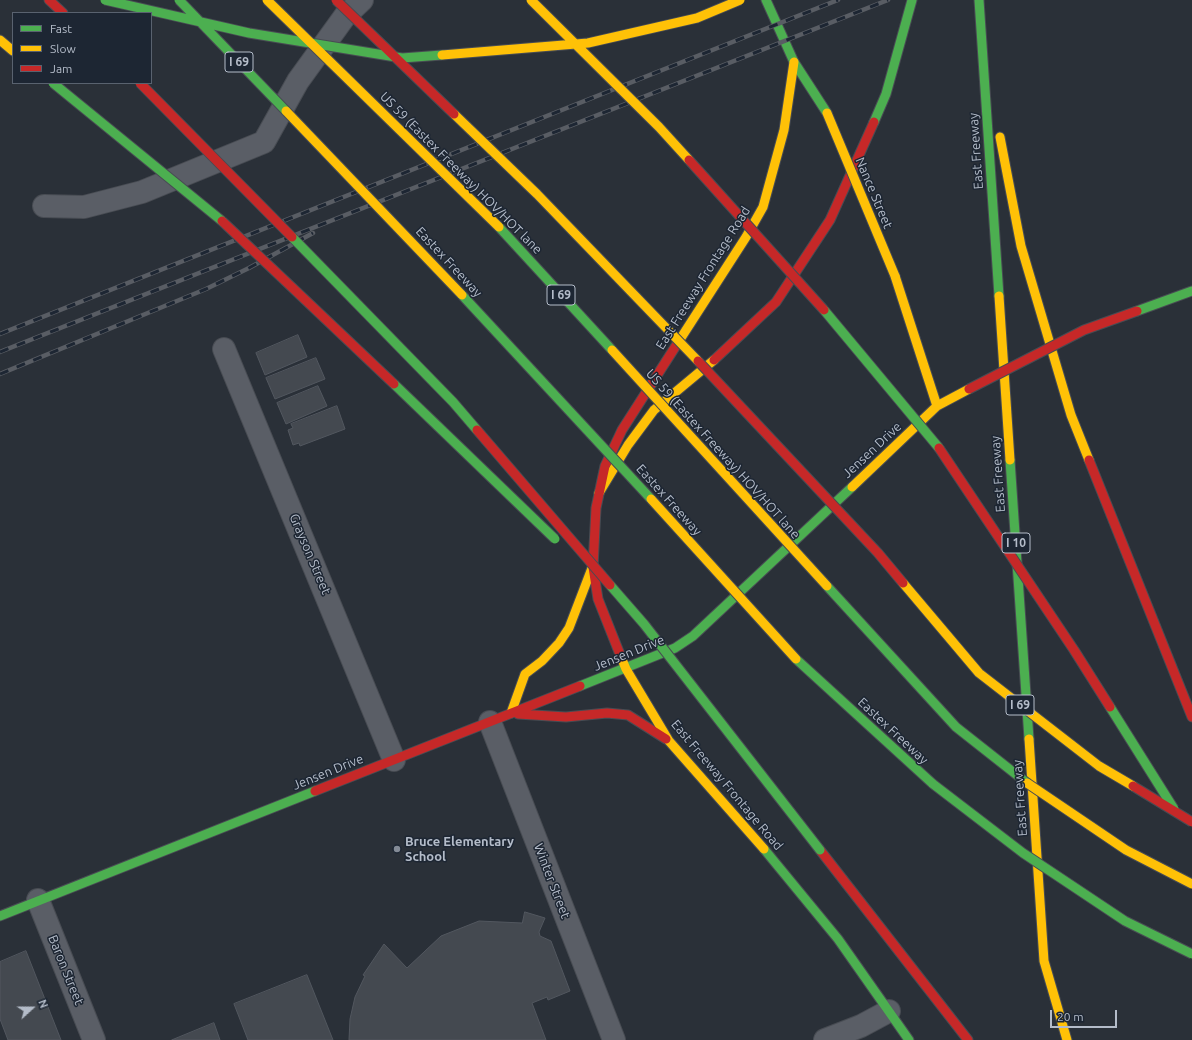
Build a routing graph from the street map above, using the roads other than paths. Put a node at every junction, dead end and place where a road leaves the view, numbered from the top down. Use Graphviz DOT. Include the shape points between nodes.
graph roads {
  1 [pos="49,0"];
  2 [pos="105,0"];
  3 [pos="152,0"];
  4 [pos="179,0"];
  5 [pos="267,0"];
  6 [pos="336,0"];
  7 [pos="362,0"];
  8 [pos="531,0"];
  9 [pos="740,0"];
  10 [pos="766,0"];
  11 [pos="912,0"];
  12 [pos="979,0"];
  13 [pos="62,12"];
  14 [pos="187,30"];
  15 [pos="0,40"];
  16 [pos="981,44"];
  17 [pos="12,49"];
  18 [pos="223,60"];
  19 [pos="794,62"];
  20 [pos="54,84"];
  21 [pos="141,84"];
  22 [pos="300,124"];
  23 [pos="44,206"];
  24 [pos="1192,291"];
  25 [pos="224,350"];
  26 [pos="937,406"];
  27 [pos="599,493"];
  28 [pos="564,548"];
  29 [pos="575,559"];
  30 [pos="593,567"];
  31 [pos="644,624"];
  32 [pos="626,670"];
  33 [pos="511,713"];
  34 [pos="1192,717"];
  35 [pos="490,722"];
  36 [pos="670,741"];
  37 [pos="394,760"];
  38 [pos="1190,827"];
  39 [pos="1192,884"];
  40 [pos="38,900"];
  41 [pos="0,916"];
  42 [pos="1192,954"];
  43 [pos="889,1011"];
  44 [pos="94,1040"];
  45 [pos="614,1040"];
  46 [pos="825,1040"];
  47 [pos="909,1040"];
  48 [pos="968,1040"];
  49 [pos="1066,1040"];
  1 -- 13 [label="main road"];
  2 -- 9 [label="main road, bridge" via="249,33 402,58 588,43 697,18"];
  3 -- 14 [label="main road, bridge"];
  4 -- 22 [label="main road, Eastex Freeway / I 69, bridge"];
  5 -- 39 [label="main road, US 59 (Eastex Freeway) HOV/HOT lane / I 69, bridge" via="495,222 956,727 1038,792 1126,850"];
  6 -- 38 [label="main road, I 69, bridge" via="537,194 655,316 878,553 979,673 1100,766"];
  7 -- 23 [label="street" via="345,16 298,81 264,142 142,192 84,207"];
  8 -- 38 [label="main road, bridge" via="659,127 845,334 944,455"];
  10 -- 19 [label="main road, Nance Street"];
  11 -- 27 [label="main road" via="886,94 830,220 776,302 729,348 654,410 628,445"];
  12 -- 16 [label="main road, East Freeway / I 10"];
  15 -- 17 [label="main road"];
  16 -- 34 [label="main road" via="1021,246 1071,415"];
  16 -- 49 [label="main road, East Freeway / I 10" via="1044,961"];
  18 -- 22 [label="main road, bridge"];
  19 -- 26 [label="main road, Nance Street, bridge" via="827,113 895,276"];
  19 -- 27 [label="main road, East Freeway Frontage Road" via="784,130 763,207 617,439 605,466"];
  20 -- 28 [label="main road, bridge" via="225,223"];
  21 -- 31 [label="main road, bridge" via="453,402"];
  22 -- 42 [label="main road, Eastex Freeway / I 69, bridge" via="547,386 796,659 925,779 1023,853 1125,920"];
  24 -- 26 [label="main road, Jensen Drive, bridge" via="1084,330"];
  25 -- 37 [label="street, Grayson Street"];
  26 -- 32 [label="main road, Jensen Drive" via="693,636 675,648"];
  27 -- 30 [label="main road, East Freeway Frontage Road"];
  29 -- 31 [label="main road, bridge"];
  30 -- 32 [label="main road, East Freeway Frontage Road" via="598,599"];
  30 -- 33 [label="main road" via="569,628 542,661 525,674"];
  31 -- 48 [label="main road, bridge"];
  32 -- 33 [label="main road, Jensen Drive"];
  32 -- 36 [label="main road, East Freeway Frontage Road"];
  33 -- 35 [label="main road, Jensen Drive"];
  33 -- 36 [label="main road" via="566,717 606,713 628,716"];
  35 -- 37 [label="main road, Jensen Drive"];
  35 -- 45 [label="street, Winter Street"];
  36 -- 43 [label="main road, East Freeway Frontage Road" via="786,874 838,939"];
  37 -- 40 [label="main road, Jensen Drive"];
  40 -- 41 [label="main road, Jensen Drive"];
  40 -- 44 [label="street, Baron Street"];
  43 -- 46 [label="street" via="861,1026"];
  43 -- 47 [label="main road, East Freeway Frontage Road"];
}
